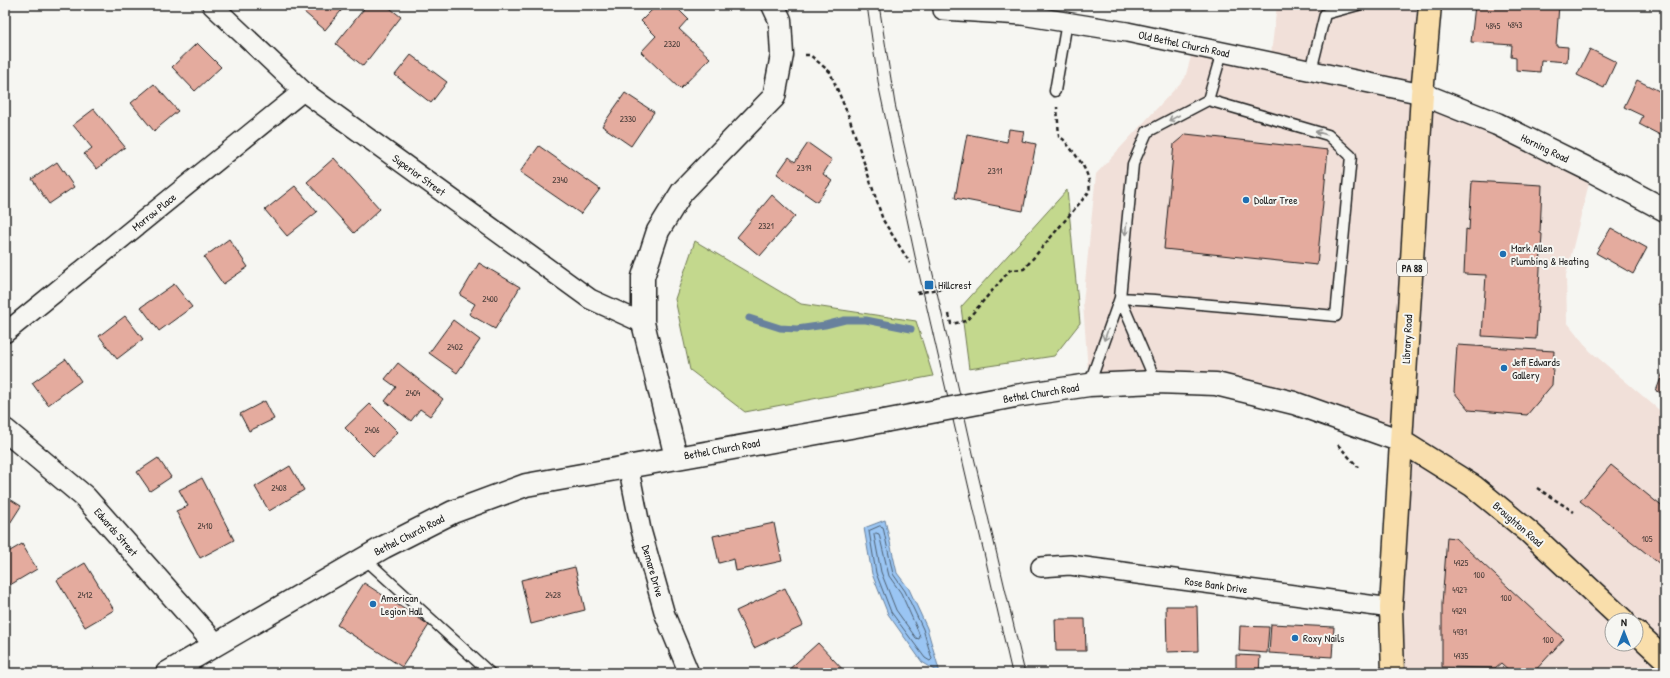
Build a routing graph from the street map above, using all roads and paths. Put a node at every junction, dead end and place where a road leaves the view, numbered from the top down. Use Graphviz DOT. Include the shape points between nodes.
graph roads {
  1 [pos="212,5"];
  2 [pos="773,5"];
  3 [pos="1358,5"];
  4 [pos="1430,5"];
  5 [pos="943,8"];
  6 [pos="1067,22"];
  7 [pos="1222,52"];
  8 [pos="782,55"];
  9 [pos="1311,71"];
  10 [pos="303,90"];
  11 [pos="1055,90"];
  12 [pos="1422,94"];
  13 [pos="1208,100"];
  14 [pos="1665,210"];
  15 [pos="910,263"];
  16 [pos="943,288"];
  17 [pos="917,293"];
  18 [pos="1120,298"];
  19 [pos="949,314"];
  20 [pos="643,322"];
  21 [pos="5,333"];
  22 [pos="1156,382"];
  23 [pos="1089,385"];
  24 [pos="5,430"];
  25 [pos="1401,441"];
  26 [pos="1338,446"];
  27 [pos="676,457"];
  28 [pos="628,466"];
  29 [pos="1358,467"];
  30 [pos="1537,488"];
  31 [pos="1574,512"];
  32 [pos="364,558"];
  33 [pos="1041,567"];
  34 [pos="1391,608"];
  35 [pos="1614,612"];
  36 [pos="1644,639"];
  37 [pos="215,644"];
  38 [pos="1665,659"];
  39 [pos="167,673"];
  40 [pos="490,673"];
  41 [pos="689,673"];
  42 [pos="1393,673"];
  1 -- 10 [label="street, Superior Street"];
  2 -- 8 [label="street" via="780,20"];
  3 -- 9 [label="lane" via="1325,14"];
  4 -- 12 [label="main road, Library Road / PA 88"];
  5 -- 6 [label="street, Old Bethel Church Road" via="1022,14"];
  6 -- 7 [label="street, Old Bethel Church Road"];
  6 -- 11 [label="lane"];
  7 -- 9 [label="street, Old Bethel Church Road"];
  7 -- 13 [label="lane"];
  8 -- 15 [label="path" via="810,55 830,72 849,118 883,220"];
  8 -- 20 [label="street, Bethel Church Road" via="774,97 682,192 658,231 643,277"];
  9 -- 12 [label="street, Old Bethel Church Road"];
  10 -- 20 [label="street, Superior Street" via="590,299"];
  10 -- 21 [label="street, Morrow Place"];
  11 -- 19 [label="path" via="1059,138 1063,139 1082,164 1091,184 1089,192 1024,269 1010,270 966,321 951,324"];
  12 -- 14 [label="street, Horning Road" via="1497,124"];
  12 -- 25 [label="main road, Library Road / PA 88"];
  13 -- 18 [label="lane, one-way" via="1147,132 1133,164"];
  18 -- 13 [label="lane, one-way" via="1336,316 1351,156 1328,135"];
  16 -- 17 [label="path"];
  18 -- 22 [label="lane"];
  18 -- 23 [label="lane, one-way"];
  20 -- 27 [label="street, Bethel Church Road"];
  22 -- 23 [label="street, Bethel Church Road"];
  22 -- 25 [label="street, Bethel Church Road" via="1216,384 1270,397"];
  23 -- 27 [label="street, Bethel Church Road, bridge"];
  24 -- 37 [label="street, Edwards Street" via="85,496"];
  25 -- 34 [label="main road, Library Road / PA 88"];
  25 -- 35 [label="main road, Broughton Road" via="1473,486 1529,532"];
  26 -- 29 [label="path"];
  27 -- 28 [label="street, Bethel Church Road"];
  28 -- 32 [label="street, Bethel Church Road" via="526,485 453,512"];
  28 -- 41 [label="street, Demare Drive" via="641,530 665,615"];
  30 -- 31 [label="path"];
  32 -- 37 [label="street, Bethel Church Road"];
  32 -- 40 [label="lane"];
  33 -- 34 [label="street, Rose Bank Drive" via="1070,565"];
  34 -- 42 [label="main road, Library Road / PA 88"];
  36 -- 38 [label="main road"];
  37 -- 39 [label="street, Bethel Church Road"];
}
